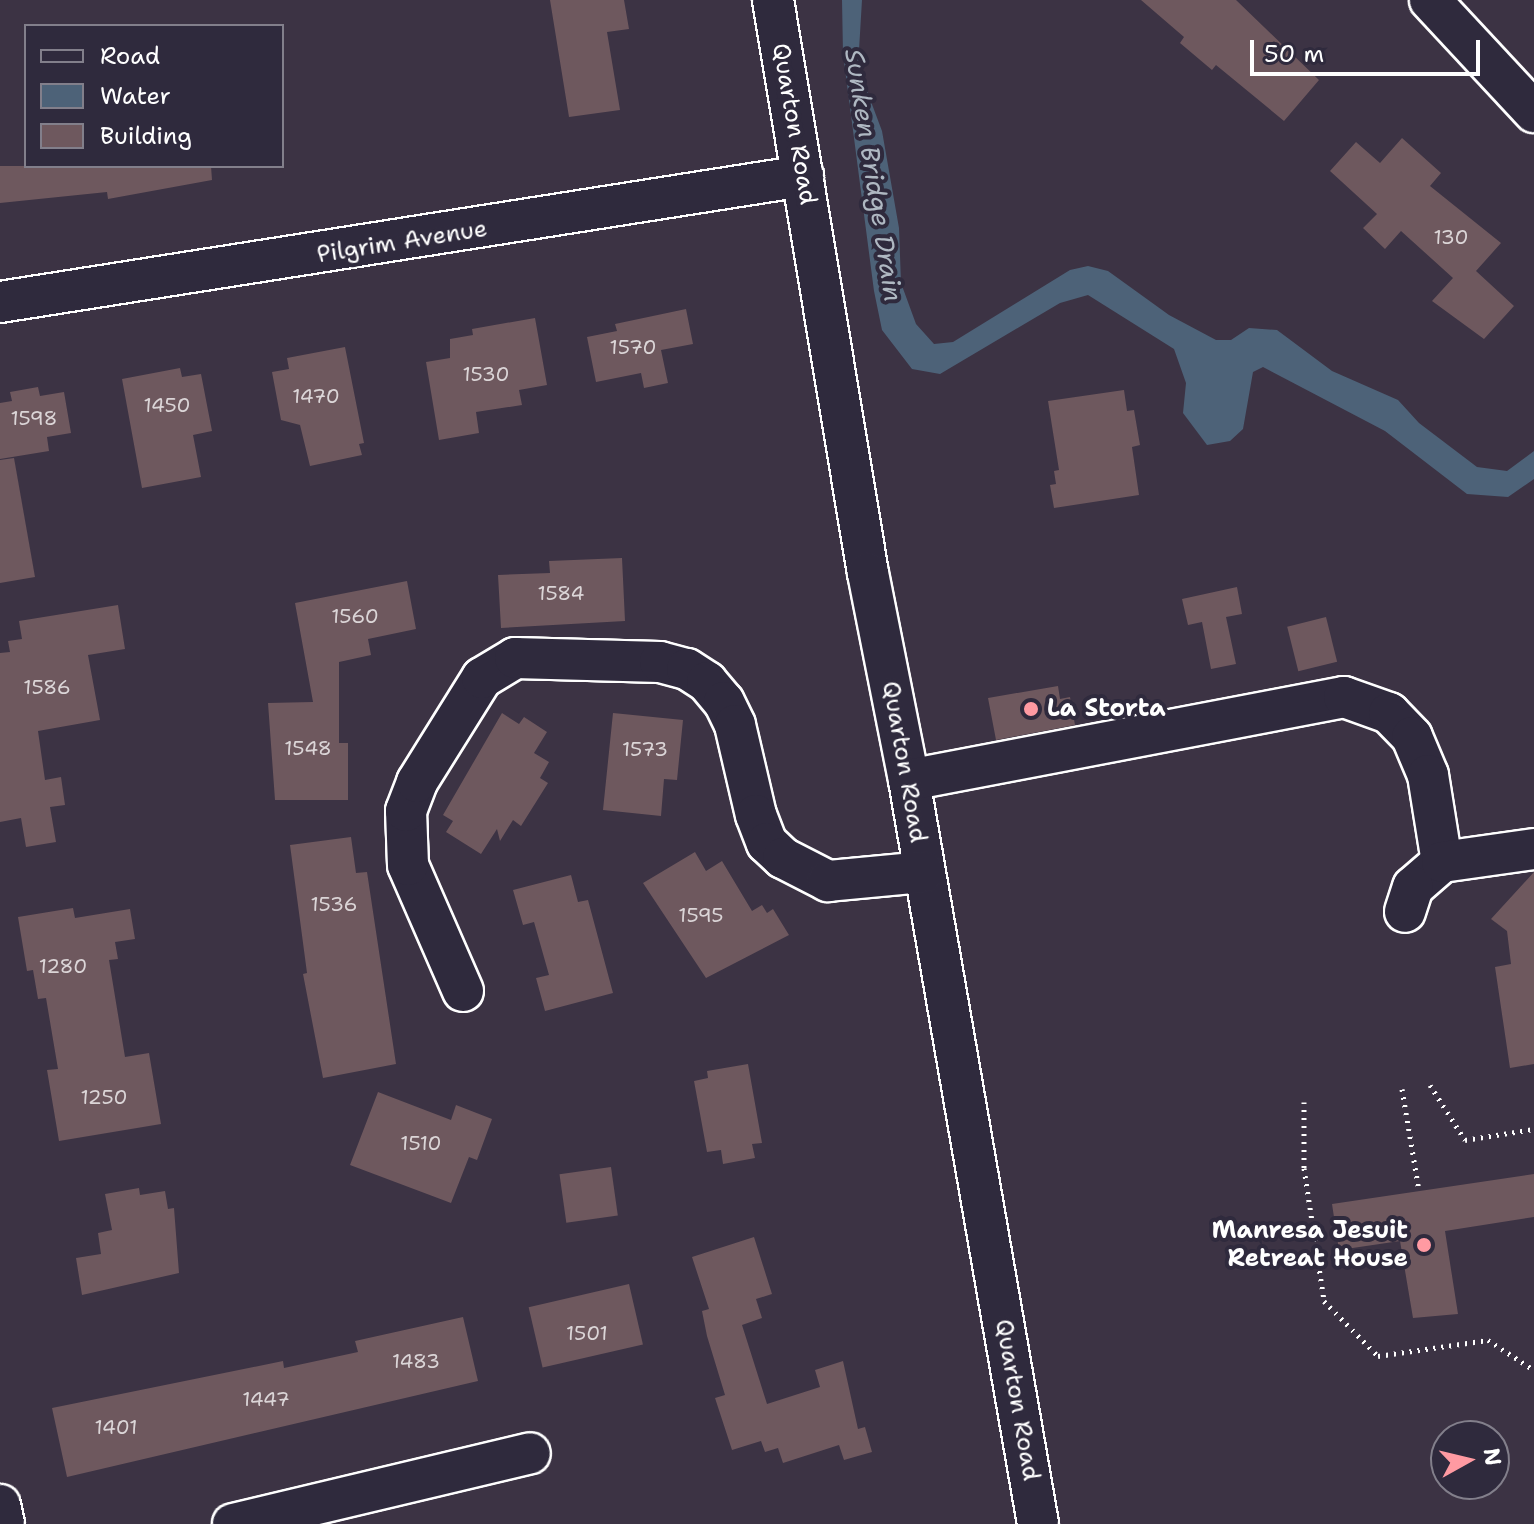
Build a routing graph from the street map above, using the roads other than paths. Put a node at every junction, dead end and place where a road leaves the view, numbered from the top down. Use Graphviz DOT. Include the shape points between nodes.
graph roads {
  1 [pos="773,0"];
  2 [pos="1430,0"];
  3 [pos="1534,112"];
  4 [pos="803,176"];
  5 [pos="0,302"];
  6 [pos="909,780"];
  7 [pos="1534,849"];
  8 [pos="1442,862"];
  9 [pos="924,872"];
  10 [pos="1405,912"];
  11 [pos="463,991"];
  12 [pos="530,1453"];
  13 [pos="0,1505"];
  14 [pos="4,1524"];
  15 [pos="233,1524"];
  16 [pos="1038,1524"];
  1 -- 4 [label="street, Quarton Road"];
  2 -- 3 [label="street"];
  4 -- 5 [label="street, Pilgrim Avenue"];
  4 -- 6 [label="street, Quarton Road" via="868,573"];
  6 -- 8 [label="street" via="1344,697 1389,713 1412,737 1428,775"];
  6 -- 9 [label="street, Quarton Road"];
  7 -- 8 [label="street"];
  8 -- 10 [label="street" via="1413,887"];
  9 -- 11 [label="street" via="828,881 783,858 767,843 756,815 735,725 724,702 687,669 660,662 515,658 482,678 417,782 406,811 408,865"];
  9 -- 16 [label="street, Quarton Road"];
  12 -- 15 [label="street"];
  13 -- 14 [label="street"];
}
